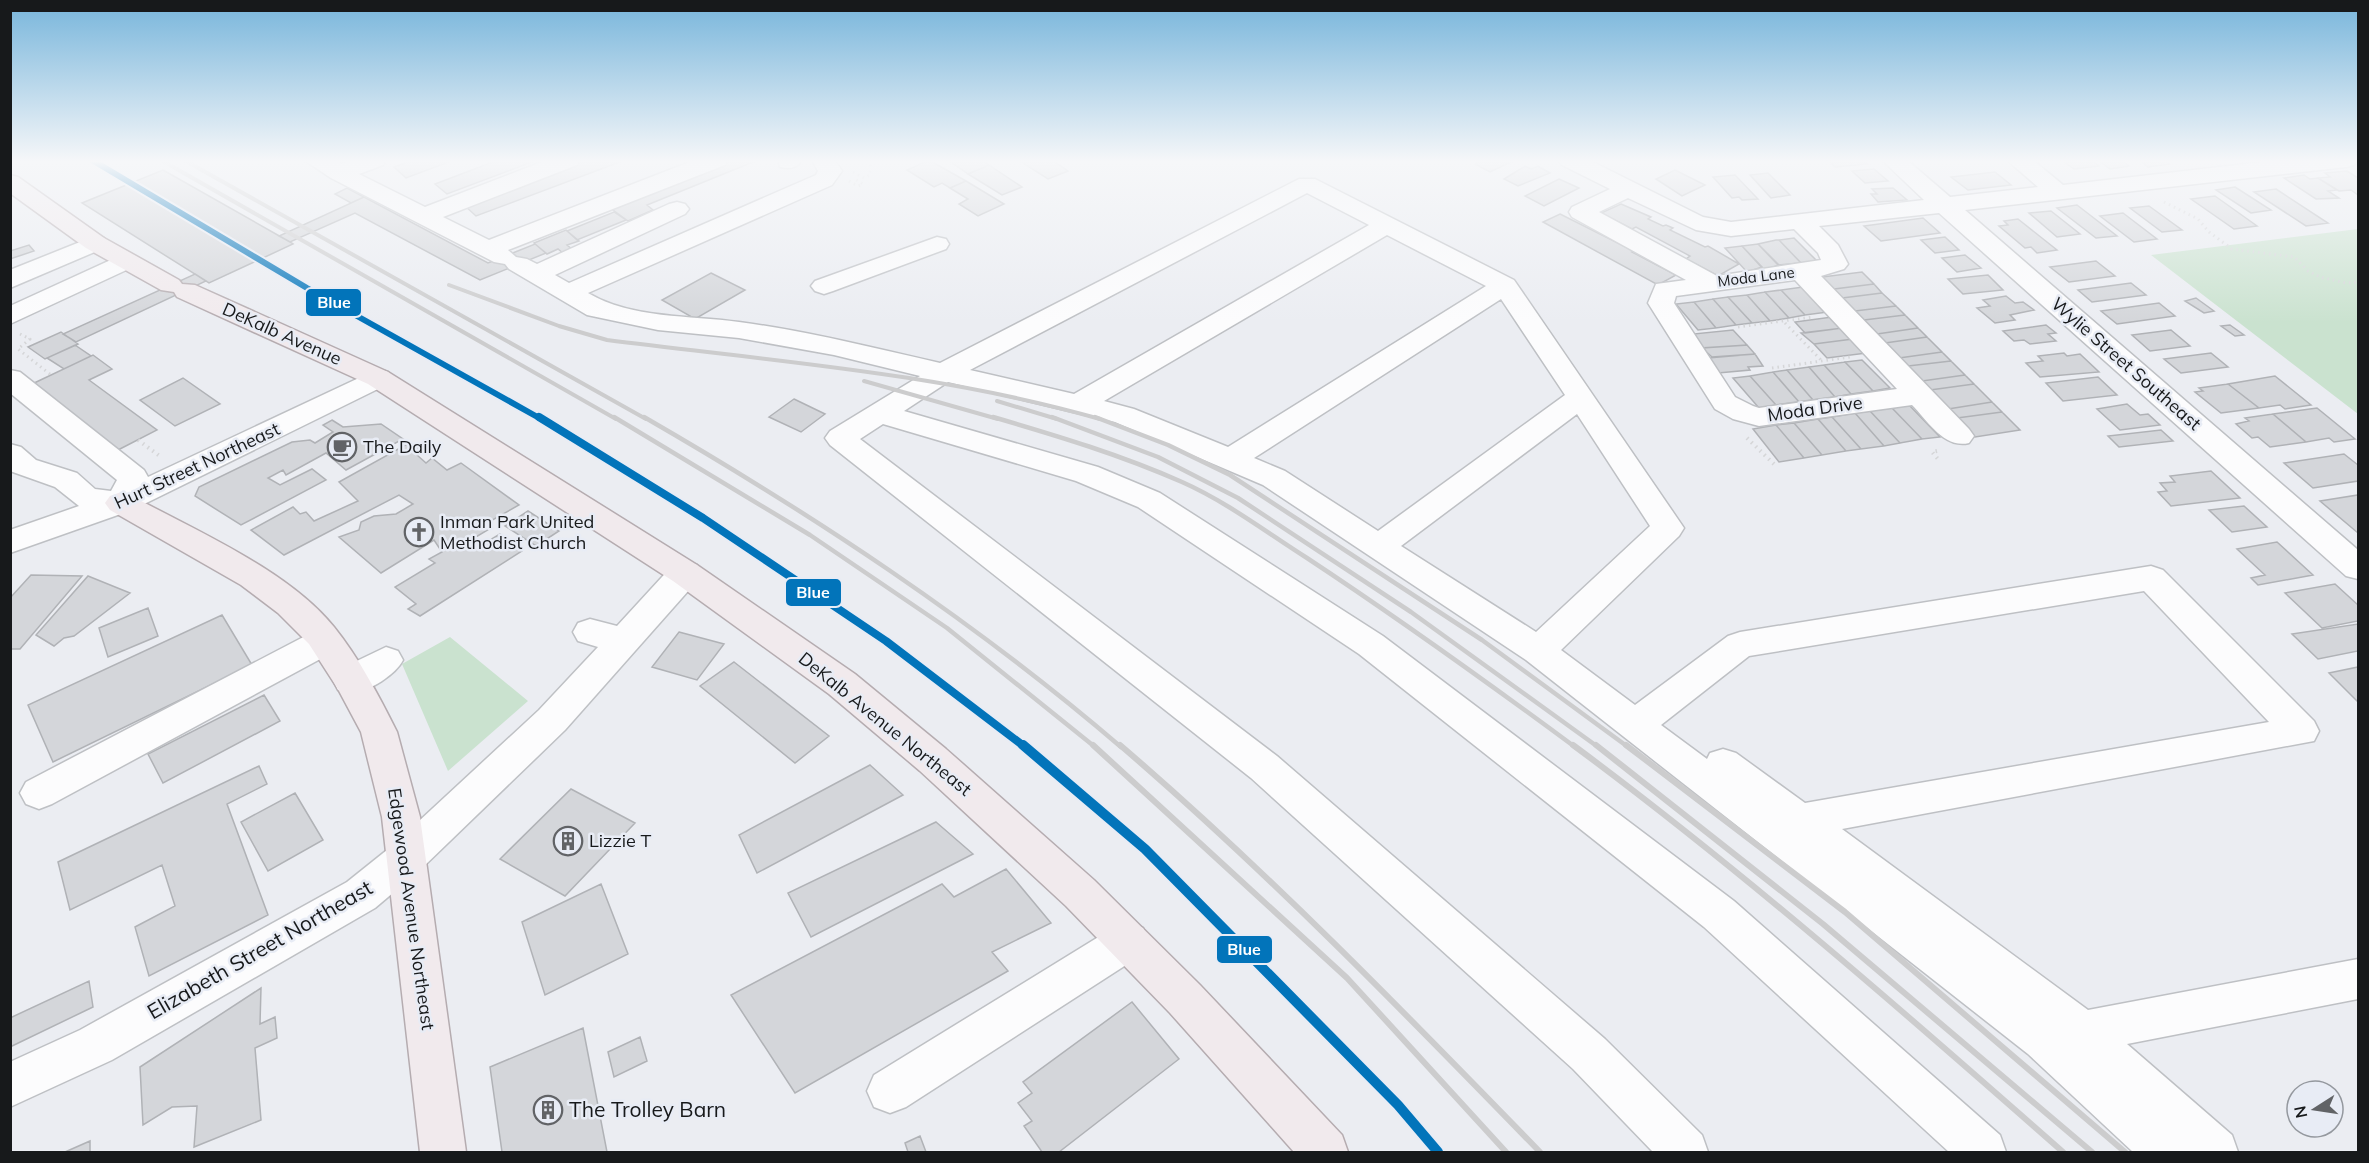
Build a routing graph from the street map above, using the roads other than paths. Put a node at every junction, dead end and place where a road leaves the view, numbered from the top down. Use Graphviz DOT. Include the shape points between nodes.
graph roads {
  1 [pos="54,214"];
  2 [pos="420,214"];
  3 [pos="428,214"];
  4 [pos="606,214"];
  5 [pos="657,214"];
  6 [pos="763,214"];
  7 [pos="1249,214"];
  8 [pos="1368,214"];
  9 [pos="1585,214"];
  10 [pos="1679,214"];
  11 [pos="1860,214"];
  12 [pos="1955,214"];
  13 [pos="423,216"];
  14 [pos="1799,221"];
  15 [pos="1388,224"];
  16 [pos="710,231"];
  17 [pos="95,243"];
  18 [pos="732,243"];
  19 [pos="937,244"];
  20 [pos="126,261"];
  21 [pos="511,261"];
  22 [pos="1801,272"];
  23 [pos="10,280"];
  24 [pos="1713,284"];
  25 [pos="1505,285"];
  26 [pos="824,286"];
  27 [pos="569,292"];
  28 [pos="11,322"];
  29 [pos="17,366"];
  30 [pos="945,372"];
  31 [pos="378,378"];
  32 [pos="1918,395"];
  33 [pos="1580,398"];
  34 [pos="1088,399"];
  35 [pos="879,413"];
  36 [pos="1959,436"];
  37 [pos="1241,453"];
  38 [pos="11,467"];
  39 [pos="121,503"];
  40 [pos="1388,540"];
  41 [pos="10,542"];
  42 [pos="2346,543"];
  43 [pos="2358,568"];
  44 [pos="685,573"];
  45 [pos="325,641"];
  46 [pos="1545,644"];
  47 [pos="386,660"];
  48 [pos="351,680"];
  49 [pos="1644,718"];
  50 [pos="39,793"];
  51 [pos="1784,823"];
  52 [pos="406,858"];
  53 [pos="1128,941"];
  54 [pos="2358,979"];
  55 [pos="2063,1036"];
  56 [pos="10,1085"];
  57 [pos="891,1091"];
  58 [pos="443,1152"];
  59 [pos="1325,1152"];
  60 [pos="1684,1152"];
  61 [pos="1983,1152"];
  62 [pos="2167,1152"];
  63 [pos="2215,1152"];
  1 -- 17 [label="main road, DeKalb Avenue"];
  2 -- 13 [label="street"];
  3 -- 13 [label="street"];
  4 -- 21 [label="street"];
  5 -- 21 [label="street"];
  6 -- 16 [label="street"];
  7 -- 30 [label="street"];
  8 -- 15 [label="street"];
  9 -- 24 [label="street, Moda Lane"];
  10 -- 14 [label="street" via="1696,223 1731,229"];
  11 -- 14 [label="street"];
  12 -- 42 [label="street, Wylie Street Southeast"];
  13 -- 21 [label="street"];
  14 -- 22 [label="street, Moda Lane" via="1829,250 1835,264"];
  15 -- 25 [label="street"];
  15 -- 34 [label="street"];
  16 -- 18 [label="street"];
  16 -- 27 [label="street"];
  17 -- 20 [label="main road, DeKalb Avenue"];
  17 -- 23 [label="street"];
  19 -- 26 [label="street"];
  20 -- 28 [label="street"];
  20 -- 31 [label="main road, DeKalb Avenue"];
  21 -- 27 [label="street"];
  22 -- 24 [label="street, Moda Lane"];
  22 -- 32 [label="street"];
  24 -- 32 [label="street, Moda Drive" via="1665,290 1661,303 1725,403 1743,413 1759,417"];
  25 -- 33 [label="street"];
  25 -- 37 [label="street"];
  27 -- 30 [label="street" via="596,309 629,317 739,330"];
  29 -- 39 [label="street" via="133,477"];
  30 -- 34 [label="street"];
  30 -- 35 [label="street"];
  31 -- 39 [label="street, Hurt Street Northeast"];
  31 -- 44 [label="main road, DeKalb Avenue Northeast"];
  32 -- 36 [label="street"];
  33 -- 40 [label="street"];
  33 -- 46 [label="street" via="1668,528"];
  34 -- 37 [label="street" via="1124,415"];
  35 -- 60 [label="street" via="840,438 1264,767 1589,1054"];
  35 -- 61 [label="street" via="1087,474 1149,500 1371,645 1719,914"];
  37 -- 40 [label="street" via="1274,478"];
  38 -- 39 [label="street" via="25,466 66,480 86,498"];
  39 -- 41 [label="street, Hurt Street Northeast"];
  39 -- 45 [label="main road, Edgewood Avenue Northeast" via="253,577 290,604"];
  40 -- 46 [label="street"];
  42 -- 43 [label="street, Wylie Street Southeast"];
  44 -- 52 [label="street, Elizabeth Street Northeast" via="642,599 607,636 552,720"];
  44 -- 53 [label="main road, DeKalb Avenue Northeast" via="842,684 1080,892"];
  45 -- 48 [label="main road, Edgewood Avenue Northeast"];
  45 -- 50 [label="street"];
  46 -- 49 [label="street"];
  47 -- 48 [label="street"];
  48 -- 52 [label="main road, Edgewood Avenue Northeast" via="379,732 396,792"];
  49 -- 51 [label="street"];
  49 -- 51 [label="street" via="1740,645 2151,578 2301,731"];
  51 -- 55 [label="street"];
  52 -- 56 [label="street, Elizabeth Street Northeast" via="351,901 96,1045"];
  52 -- 58 [label="main road, Edgewood Avenue Northeast"];
  53 -- 57 [label="street"];
  53 -- 59 [label="main road, DeKalb Avenue Northeast"];
  54 -- 55 [label="street"];
  55 -- 62 [label="street"];
  55 -- 63 [label="street"];
}
